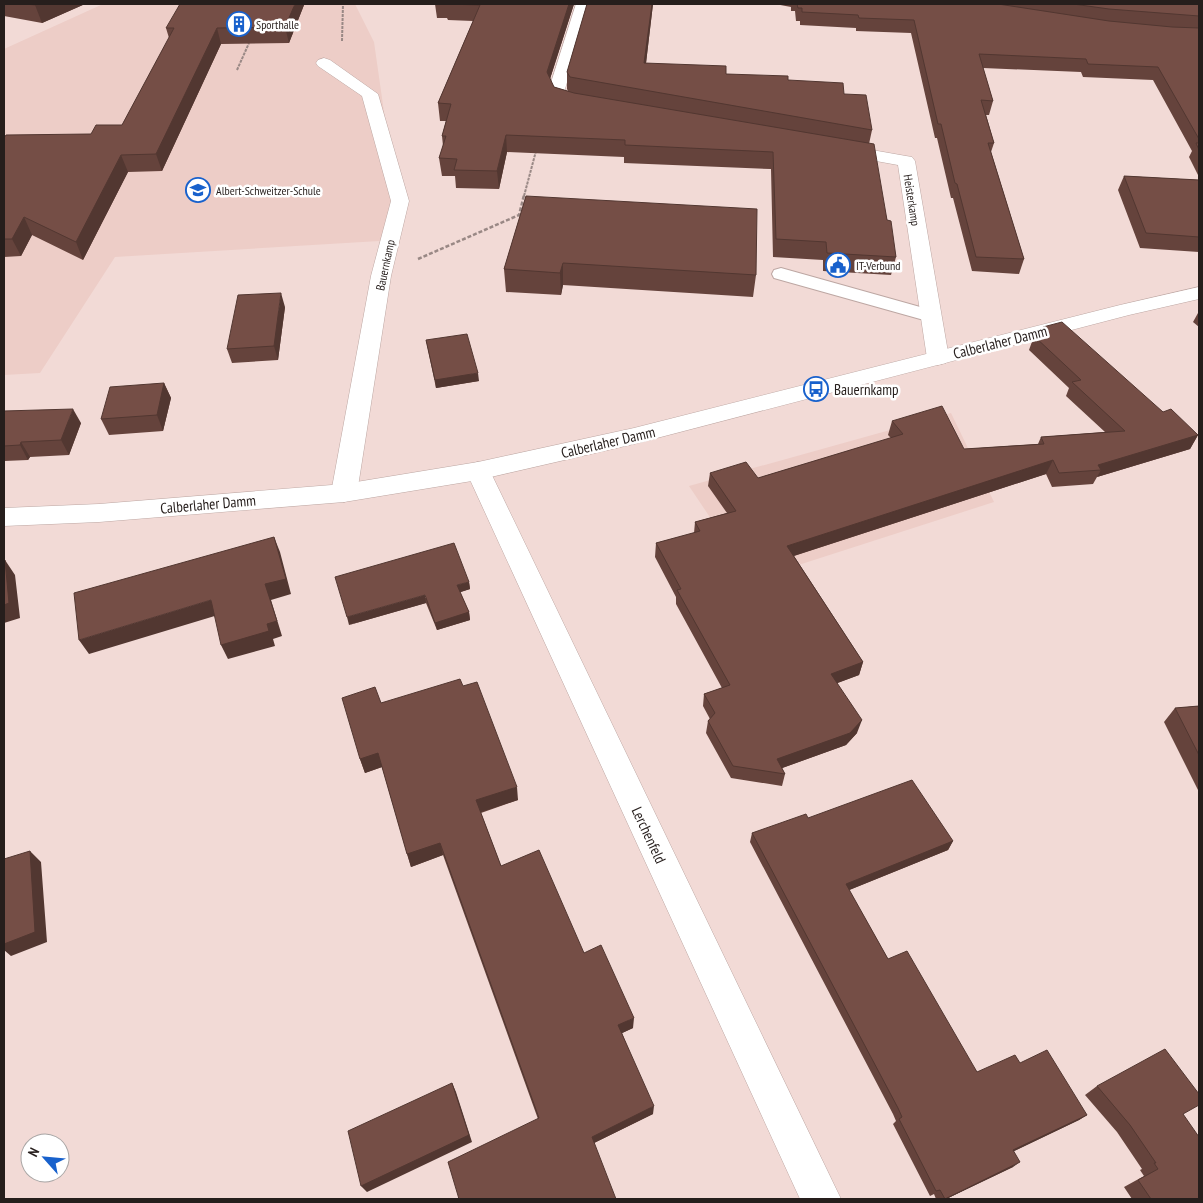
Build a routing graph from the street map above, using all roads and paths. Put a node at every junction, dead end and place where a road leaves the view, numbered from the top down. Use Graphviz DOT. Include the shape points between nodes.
graph roads {
  1 [pos="343,4"];
  2 [pos="584,4"];
  3 [pos="249,43"];
  4 [pos="324,63"];
  5 [pos="238,70"];
  6 [pos="562,99"];
  7 [pos="604,108"];
  8 [pos="818,146"];
  9 [pos="781,274"];
  10 [pos="381,276"];
  11 [pos="1199,293"];
  12 [pos="932,316"];
  13 [pos="938,358"];
  14 [pos="478,471"];
  15 [pos="344,493"];
  16 [pos="4,517"];
  17 [pos="821,1199"];
  1 -- 4 [label="path" via="342,42"];
  2 -- 6 [label="street" via="557,89"];
  3 -- 5 [label="path"];
  4 -- 10 [label="street, Bauernkamp" via="370,94 400,201"];
  6 -- 7 [label="street"];
  6 -- 10 [label="path" via="547,106 519,215"];
  8 -- 12 [label="street, Heisterkamp" via="906,161"];
  9 -- 12 [label="lane"];
  10 -- 15 [label="street, Bauernkamp"];
  11 -- 13 [label="street, Calberlaher Damm"];
  12 -- 13 [label="street, Heisterkamp"];
  13 -- 14 [label="street, Calberlaher Damm" via="634,436"];
  14 -- 15 [label="street, Calberlaher Damm"];
  14 -- 17 [label="street, Lerchenfeld"];
  15 -- 16 [label="street, Calberlaher Damm" via="99,513"];
}
